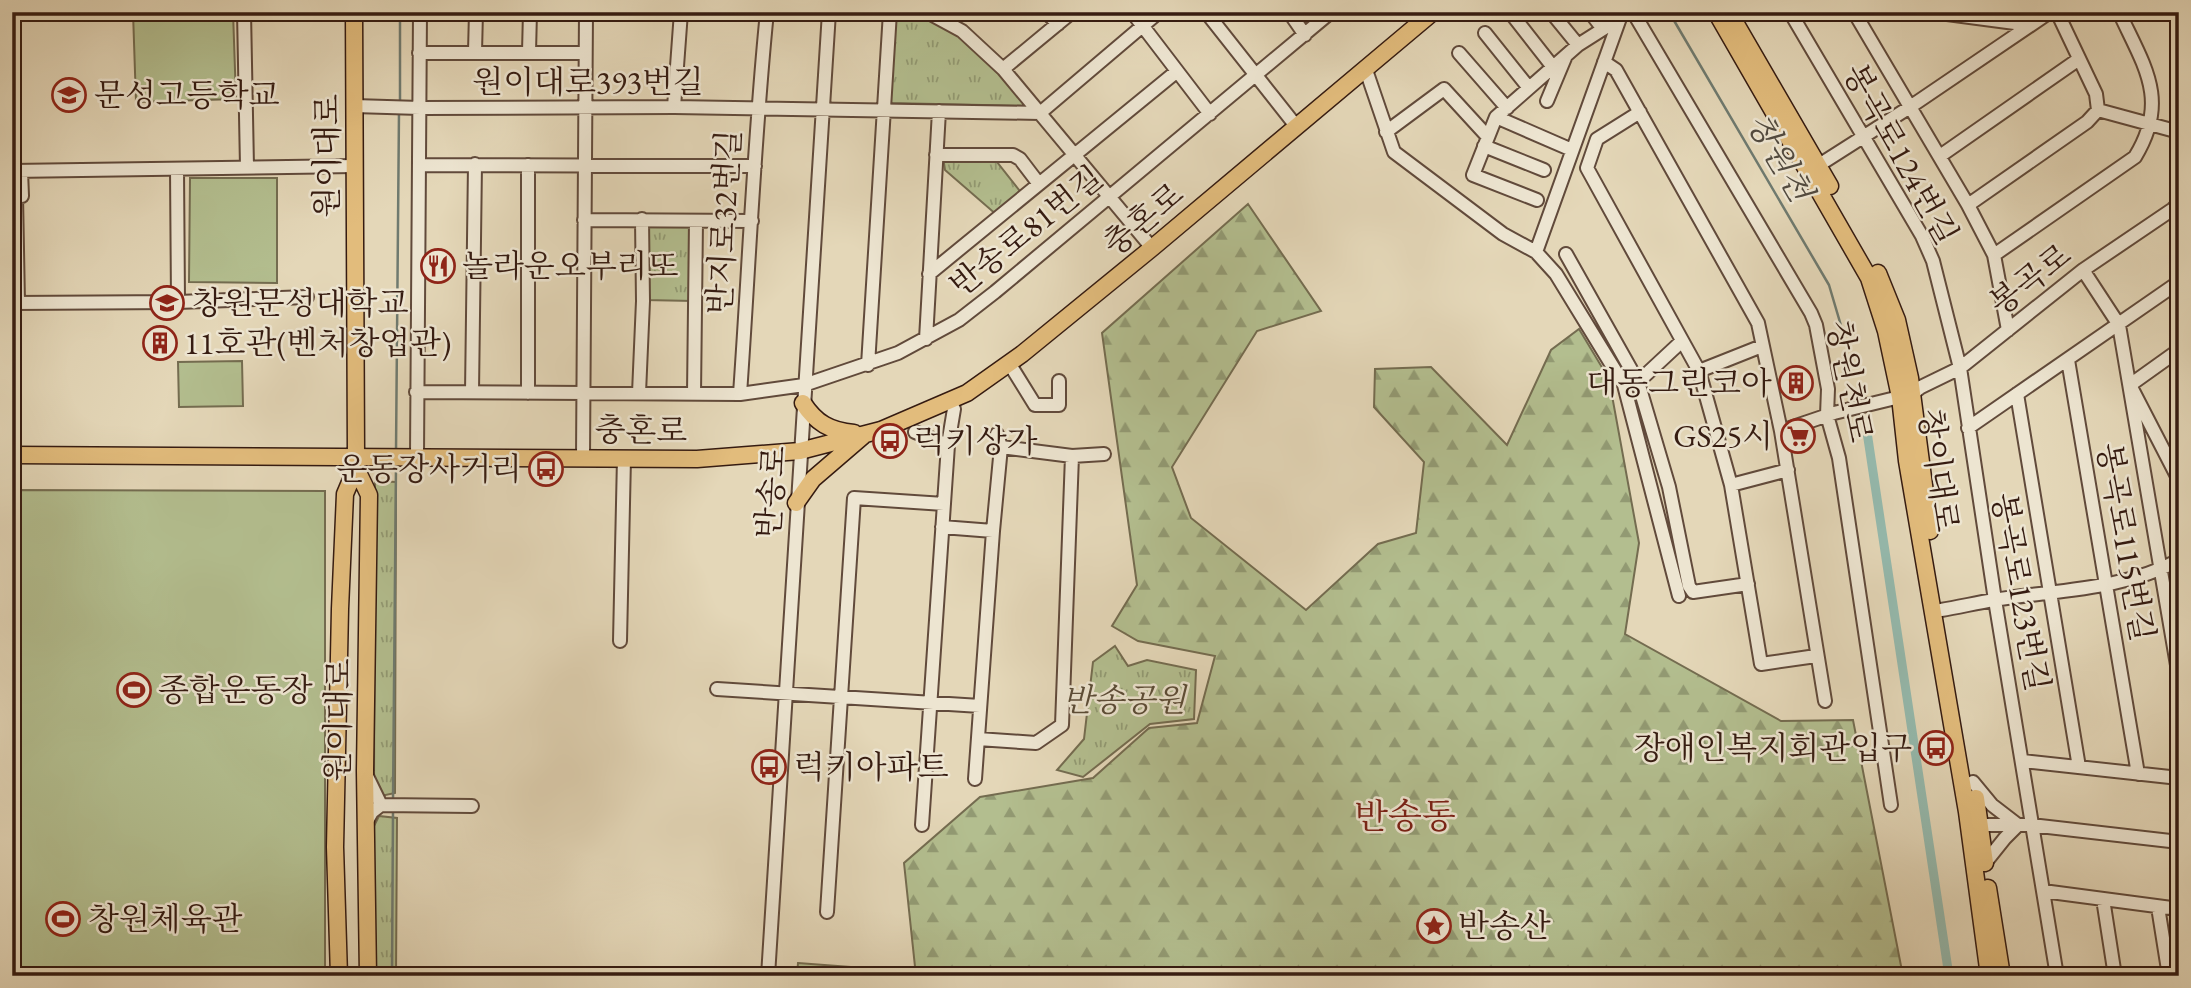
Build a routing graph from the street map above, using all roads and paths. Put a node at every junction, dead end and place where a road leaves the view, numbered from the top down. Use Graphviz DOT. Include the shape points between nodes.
graph roads {
  1 [pos="244,12"];
  2 [pos="354,12"];
  3 [pos="420,12"];
  4 [pos="476,12"];
  5 [pos="530,12"];
  6 [pos="586,12"];
  7 [pos="681,12"];
  8 [pos="767,12"];
  9 [pos="829,12"];
  10 [pos="890,12"];
  11 [pos="927,12"];
  12 [pos="1046,12"];
  13 [pos="1072,12"];
  14 [pos="1132,12"];
  15 [pos="1159,12"];
  16 [pos="1206,12"];
  17 [pos="1289,12"];
  18 [pos="1331,12"];
  19 [pos="1433,12"];
  20 [pos="1510,12"];
  21 [pos="1551,12"];
  22 [pos="1590,12"];
  23 [pos="1633,12"];
  24 [pos="1716,12"];
  25 [pos="1729,12"];
  26 [pos="1790,12"];
  27 [pos="1854,12"];
  28 [pos="1932,12"];
  29 [pos="2050,12"];
  30 [pos="2057,12"];
  31 [pos="2119,12"];
  32 [pos="1620,16"];
  33 [pos="1058,24"];
  34 [pos="1143,25"];
  35 [pos="2031,25"];
  36 [pos="1603,29"];
  37 [pos="1485,33"];
  38 [pos="1305,35"];
  39 [pos="1578,45"];
  40 [pos="475,52"];
  41 [pos="530,52"];
  42 [pos="419,53"];
  43 [pos="585,53"];
  44 [pos="1459,53"];
  45 [pos="1567,55"];
  46 [pos="2079,59"];
  47 [pos="1604,62"];
  48 [pos="1553,67"];
  49 [pos="1003,69"];
  50 [pos="1366,70"];
  51 [pos="1176,72"];
  52 [pos="1256,75"];
  53 [pos="1529,88"];
  54 [pos="1547,101"];
  55 [pos="354,106"];
  56 [pos="674,107"];
  57 [pos="1910,107"];
  58 [pos="420,108"];
  59 [pos="585,109"];
  60 [pos="757,109"];
  61 [pos="822,110"];
  62 [pos="2098,110"];
  63 [pos="884,111"];
  64 [pos="939,111"];
  65 [pos="1502,112"];
  66 [pos="1640,112"];
  67 [pos="1040,113"];
  68 [pos="1210,114"];
  69 [pos="1296,126"];
  70 [pos="2151,126"];
  71 [pos="1386,132"];
  72 [pos="2179,132"];
  73 [pos="1863,136"];
  74 [pos="1486,142"];
  75 [pos="1572,150"];
  76 [pos="936,155"];
  77 [pos="1075,155"];
  78 [pos="1940,156"];
  79 [pos="475,164"];
  80 [pos="420,165"];
  81 [pos="527,165"];
  82 [pos="584,165"];
  83 [pos="1819,165"];
  84 [pos="355,166"];
  85 [pos="755,166"];
  86 [pos="247,167"];
  87 [pos="177,169"];
  88 [pos="1545,170"];
  89 [pos="16,171"];
  90 [pos="1039,184"];
  91 [pos="14,196"];
  92 [pos="1110,197"];
  93 [pos="1537,200"];
  94 [pos="2179,203"];
  95 [pos="1968,205"];
  96 [pos="642,219"];
  97 [pos="584,220"];
  98 [pos="696,221"];
  99 [pos="752,221"];
  100 [pos="1152,248"];
  101 [pos="1536,252"];
  102 [pos="1566,254"];
  103 [pos="1994,255"];
  104 [pos="2083,270"];
  105 [pos="929,274"];
  106 [pos="2179,282"];
  107 [pos="307,297"];
  108 [pos="178,302"];
  109 [pos="15,303"];
  110 [pos="2119,325"];
  111 [pos="2008,330"];
  112 [pos="926,339"];
  113 [pos="1682,341"];
  114 [pos="1762,346"];
  115 [pos="2179,350"];
  116 [pos="2068,359"];
  117 [pos="1009,363"];
  118 [pos="868,365"];
  119 [pos="1960,368"];
  120 [pos="1699,372"];
  121 [pos="1059,381"];
  122 [pos="1638,382"];
  123 [pos="804,385"];
  124 [pos="2130,385"];
  125 [pos="416,392"];
  126 [pos="472,392"];
  127 [pos="528,393"];
  128 [pos="639,393"];
  129 [pos="583,394"];
  130 [pos="694,394"];
  131 [pos="740,394"];
  132 [pos="2017,394"];
  133 [pos="1906,395"];
  134 [pos="803,403"];
  135 [pos="954,409"];
  136 [pos="1831,414"];
  137 [pos="1968,428"];
  138 [pos="1781,431"];
  139 [pos="915,432"];
  140 [pos="867,433"];
  141 [pos="948,445"];
  142 [pos="800,451"];
  143 [pos="1104,454"];
  144 [pos="12,455"];
  145 [pos="414,456"];
  146 [pos="1072,456"];
  147 [pos="583,457"];
  148 [pos="624,458"];
  149 [pos="356,462"];
  150 [pos="1788,470"];
  151 [pos="2179,480"];
  152 [pos="1731,485"];
  153 [pos="796,503"];
  154 [pos="944,504"];
  155 [pos="942,527"];
  156 [pos="993,531"];
  157 [pos="2179,560"];
  158 [pos="2160,571"];
  159 [pos="2106,583"];
  160 [pos="1748,584"];
  161 [pos="2050,593"];
  162 [pos="1679,596"];
  163 [pos="1995,600"];
  164 [pos="2173,605"];
  165 [pos="1941,610"];
  166 [pos="620,641"];
  167 [pos="1816,656"];
  168 [pos="2177,662"];
  169 [pos="2179,677"];
  170 [pos="717,689"];
  171 [pos="784,692"];
  172 [pos="841,696"];
  173 [pos="1825,701"];
  174 [pos="930,702"];
  175 [pos="980,706"];
  176 [pos="978,739"];
  177 [pos="2023,761"];
  178 [pos="2079,767"];
  179 [pos="365,771"];
  180 [pos="2138,774"];
  181 [pos="2179,778"];
  182 [pos="975,779"];
  183 [pos="1973,782"];
  184 [pos="381,805"];
  185 [pos="1891,805"];
  186 [pos="472,806"];
  187 [pos="366,823"];
  188 [pos="922,825"];
  189 [pos="1975,825"];
  190 [pos="2025,825"];
  191 [pos="2179,842"];
  192 [pos="1985,863"];
  193 [pos="2043,891"];
  194 [pos="2103,899"];
  195 [pos="2158,907"];
  196 [pos="2179,908"];
  197 [pos="827,912"];
  198 [pos="339,976"];
  199 [pos="368,976"];
  200 [pos="768,976"];
  201 [pos="1989,976"];
  202 [pos="2002,976"];
  203 [pos="2057,976"];
  204 [pos="2115,976"];
  205 [pos="2169,976"];
  1 -- 86 [label="street"];
  2 -- 55 [label="main road, 원이대로"];
  3 -- 42 [label="street"];
  4 -- 40 [label="street"];
  5 -- 41 [label="street"];
  6 -- 43 [label="street"];
  7 -- 56 [label="street"];
  8 -- 60 [label="street, 반지로32번길"];
  9 -- 61 [label="street, 반송로"];
  10 -- 63 [label="street"];
  11 -- 49 [label="street" via="962,31"];
  12 -- 33 [label="street"];
  13 -- 33 [label="street"];
  14 -- 34 [label="street"];
  15 -- 34 [label="street"];
  16 -- 52 [label="street"];
  17 -- 38 [label="street"];
  18 -- 38 [label="street, 반송로81번길"];
  19 -- 50 [label="main road, 충혼로"];
  20 -- 48 [label="street"];
  21 -- 39 [label="street"];
  22 -- 36 [label="street"];
  23 -- 136 [label="street, 창원천로" via="1811,313"];
  24 -- 133 [label="main road, 창이대로" via="1870,278"];
  25 -- 83 [label="main road, 창이대로"];
  26 -- 73 [label="street, 봉곡로124번길"];
  27 -- 57 [label="street"];
  28 -- 35 [label="street"];
  29 -- 35 [label="street"];
  30 -- 46 [label="street"];
  31 -- 70 [label="street" via="2149,80"];
  32 -- 36 [label="street"];
  32 -- 47 [label="street"];
  33 -- 49 [label="street"];
  34 -- 51 [label="street"];
  34 -- 67 [label="street"];
  35 -- 57 [label="street"];
  36 -- 39 [label="street"];
  37 -- 53 [label="street"];
  38 -- 52 [label="street, 반송로81번길"];
  39 -- 45 [label="street"];
  40 -- 41 [label="street"];
  40 -- 42 [label="street"];
  41 -- 43 [label="street"];
  42 -- 58 [label="street"];
  43 -- 59 [label="street"];
  44 -- 65 [label="street"];
  45 -- 48 [label="street"];
  45 -- 54 [label="street"];
  46 -- 62 [label="street"];
  46 -- 78 [label="street"];
  47 -- 66 [label="street" via="1616,69"];
  47 -- 75 [label="street"];
  48 -- 53 [label="street"];
  49 -- 67 [label="street"];
  50 -- 69 [label="main road, 충혼로"];
  50 -- 71 [label="street"];
  51 -- 68 [label="street"];
  51 -- 77 [label="street"];
  52 -- 68 [label="street, 반송로81번길"];
  52 -- 69 [label="street"];
  53 -- 65 [label="street"];
  55 -- 58 [label="street, 원이대로393번길"];
  55 -- 84 [label="main road, 원이대로"];
  56 -- 59 [label="street, 원이대로393번길"];
  56 -- 60 [label="street, 원이대로393번길"];
  57 -- 73 [label="street"];
  57 -- 78 [label="street"];
  58 -- 59 [label="street, 원이대로393번길"];
  58 -- 80 [label="street"];
  59 -- 82 [label="street"];
  60 -- 61 [label="street, 원이대로393번길"];
  60 -- 85 [label="street, 반지로32번길"];
  61 -- 63 [label="street, 원이대로393번길"];
  61 -- 123 [label="street, 반송로"];
  62 -- 70 [label="street"];
  62 -- 95 [label="street"];
  63 -- 64 [label="street, 원이대로393번길"];
  63 -- 118 [label="street"];
  64 -- 67 [label="street, 원이대로393번길"];
  64 -- 76 [label="street"];
  65 -- 74 [label="street"];
  65 -- 75 [label="street"];
  66 -- 113 [label="street" via="1597,139 1587,168"];
  66 -- 114 [label="street" via="1758,323"];
  67 -- 77 [label="street"];
  68 -- 92 [label="street, 반송로81번길"];
  69 -- 100 [label="main road, 충혼로"];
  70 -- 72 [label="street"];
  70 -- 103 [label="street" via="2135,157"];
  71 -- 74 [label="street" via="1444,89"];
  71 -- 101 [label="street" via="1394,152 1503,234"];
  73 -- 83 [label="street"];
  73 -- 119 [label="street, 봉곡로124번길" via="1928,248"];
  74 -- 88 [label="street"];
  74 -- 93 [label="street" via="1473,175"];
  75 -- 101 [label="street"];
  76 -- 90 [label="street" via="1013,155"];
  76 -- 105 [label="street"];
  77 -- 90 [label="street"];
  77 -- 92 [label="street"];
  78 -- 95 [label="street"];
  79 -- 80 [label="street"];
  79 -- 81 [label="street"];
  79 -- 126 [label="street"];
  80 -- 125 [label="street"];
  81 -- 82 [label="street"];
  81 -- 127 [label="street"];
  82 -- 85 [label="street"];
  82 -- 97 [label="street"];
  83 -- 133 [label="main road, 창이대로" via="1879,276 1897,320"];
  84 -- 86 [label="street"];
  84 -- 149 [label="main road, 원이대로"];
  85 -- 99 [label="street, 반지로32번길"];
  86 -- 87 [label="street"];
  87 -- 89 [label="street"];
  87 -- 108 [label="street"];
  89 -- 91 [label="street" via="22,196"];
  90 -- 105 [label="street"];
  91 -- 109 [label="street"];
  92 -- 100 [label="street"];
  92 -- 112 [label="street, 반송로81번길" via="959,320"];
  94 -- 104 [label="street, 봉곡로"];
  95 -- 103 [label="street"];
  96 -- 97 [label="street"];
  96 -- 98 [label="street"];
  96 -- 128 [label="street"];
  97 -- 129 [label="street"];
  98 -- 99 [label="street"];
  98 -- 130 [label="street"];
  99 -- 131 [label="street, 반지로32번길"];
  100 -- 117 [label="main road, 충혼로"];
  101 -- 162 [label="street" via="1556,274 1624,385"];
  102 -- 122 [label="street"];
  103 -- 111 [label="street"];
  104 -- 110 [label="street"];
  104 -- 111 [label="street, 봉곡로"];
  105 -- 112 [label="street"];
  106 -- 110 [label="street"];
  107 -- 108 [label="street"];
  108 -- 109 [label="street"];
  110 -- 116 [label="street"];
  110 -- 124 [label="street"];
  111 -- 119 [label="street, 봉곡로"];
  112 -- 118 [label="street, 반송로81번길"];
  113 -- 120 [label="street"];
  113 -- 122 [label="street"];
  114 -- 120 [label="street"];
  114 -- 138 [label="street"];
  115 -- 124 [label="street"];
  116 -- 132 [label="street"];
  116 -- 159 [label="street, 봉곡로115번길"];
  117 -- 121 [label="street" via="1035,404 1059,405"];
  117 -- 140 [label="main road, 충혼로" via="967,393"];
  118 -- 123 [label="street, 반송로81번길"];
  119 -- 133 [label="street, 봉곡로"];
  119 -- 137 [label="street, 봉곡로123번길"];
  120 -- 152 [label="street"];
  122 -- 160 [label="street" via="1670,487 1689,586 1693,592"];
  123 -- 131 [label="street, 반송로81번길"];
  123 -- 134 [label="street, 반송로"];
  124 -- 151 [label="street"];
  124 -- 158 [label="street"];
  125 -- 126 [label="street, 반송로81번길"];
  125 -- 145 [label="street"];
  126 -- 127 [label="street, 반송로81번길"];
  127 -- 129 [label="street, 반송로81번길"];
  128 -- 129 [label="street, 반송로81번길"];
  128 -- 130 [label="street, 반송로81번길"];
  129 -- 147 [label="street"];
  130 -- 131 [label="street, 반송로81번길"];
  132 -- 137 [label="street"];
  132 -- 161 [label="street"];
  133 -- 136 [label="street, 봉곡로"];
  133 -- 165 [label="main road, 창이대로"];
  133 -- 189 [label="main road, 창이대로" via="1908,461"];
  134 -- 140 [label="main road, 충혼로" via="816,420 833,430"];
  134 -- 142 [label="street, 반송로"];
  135 -- 141 [label="street"];
  136 -- 138 [label="street, 봉곡로"];
  136 -- 185 [label="street, 창원천로"];
  137 -- 163 [label="street, 봉곡로123번길"];
  138 -- 150 [label="street"];
  139 -- 141 [label="street"];
  140 -- 142 [label="main road, 충혼로"];
  140 -- 153 [label="main road, 충혼로" via="813,479"];
  141 -- 154 [label="street"];
  142 -- 148 [label="main road, 충혼로" via="697,459"];
  142 -- 153 [label="street, 반송로"];
  143 -- 146 [label="street"];
  144 -- 149 [label="main road"];
  145 -- 147 [label="main road, 충혼로"];
  145 -- 149 [label="main road, 충혼로"];
  146 -- 156 [label="street" via="999,441"];
  146 -- 176 [label="street" via="1062,725 1035,743"];
  147 -- 148 [label="main road, 충혼로"];
  148 -- 166 [label="street"];
  149 -- 179 [label="main road, 원이대로" via="369,495"];
  149 -- 198 [label="main road, 원이대로" via="345,494 340,609 335,847"];
  150 -- 152 [label="street"];
  150 -- 167 [label="street"];
  152 -- 160 [label="street"];
  153 -- 171 [label="street, 반송로"];
  154 -- 155 [label="street"];
  154 -- 172 [label="street" via="854,498"];
  155 -- 156 [label="street"];
  155 -- 174 [label="street"];
  156 -- 175 [label="street"];
  157 -- 158 [label="street"];
  158 -- 159 [label="street"];
  158 -- 164 [label="street"];
  159 -- 161 [label="street"];
  159 -- 180 [label="street, 봉곡로115번길"];
  160 -- 167 [label="street" via="1761,664"];
  161 -- 163 [label="street"];
  161 -- 178 [label="street"];
  163 -- 165 [label="street"];
  163 -- 177 [label="street, 봉곡로123번길"];
  164 -- 168 [label="street"];
  165 -- 183 [label="main road, 창이대로"];
  167 -- 173 [label="street"];
  168 -- 169 [label="street"];
  170 -- 171 [label="street"];
  171 -- 172 [label="street"];
  171 -- 200 [label="street, 반송로"];
  172 -- 174 [label="street"];
  172 -- 197 [label="street"];
  174 -- 175 [label="street"];
  174 -- 188 [label="street"];
  175 -- 176 [label="street"];
  176 -- 182 [label="street"];
  177 -- 178 [label="street"];
  177 -- 190 [label="street, 봉곡로123번길"];
  178 -- 180 [label="street"];
  179 -- 184 [label="street"];
  179 -- 187 [label="main road, 원이대로"];
  180 -- 181 [label="street"];
  183 -- 189 [label="main road, 창이대로"];
  183 -- 190 [label="street" via="1992,805"];
  184 -- 186 [label="street"];
  184 -- 187 [label="street"];
  187 -- 199 [label="main road, 원이대로"];
  189 -- 190 [label="street"];
  189 -- 192 [label="main road, 창이대로"];
  189 -- 201 [label="main road, 창이대로"];
  190 -- 191 [label="street"];
  190 -- 192 [label="street" via="2005,838"];
  190 -- 193 [label="street, 봉곡로123번길"];
  192 -- 202 [label="main road, 창이대로"];
  193 -- 194 [label="street"];
  193 -- 203 [label="street, 봉곡로123번길"];
  194 -- 195 [label="street"];
  194 -- 204 [label="street"];
  195 -- 196 [label="street"];
  195 -- 205 [label="street"];
}
